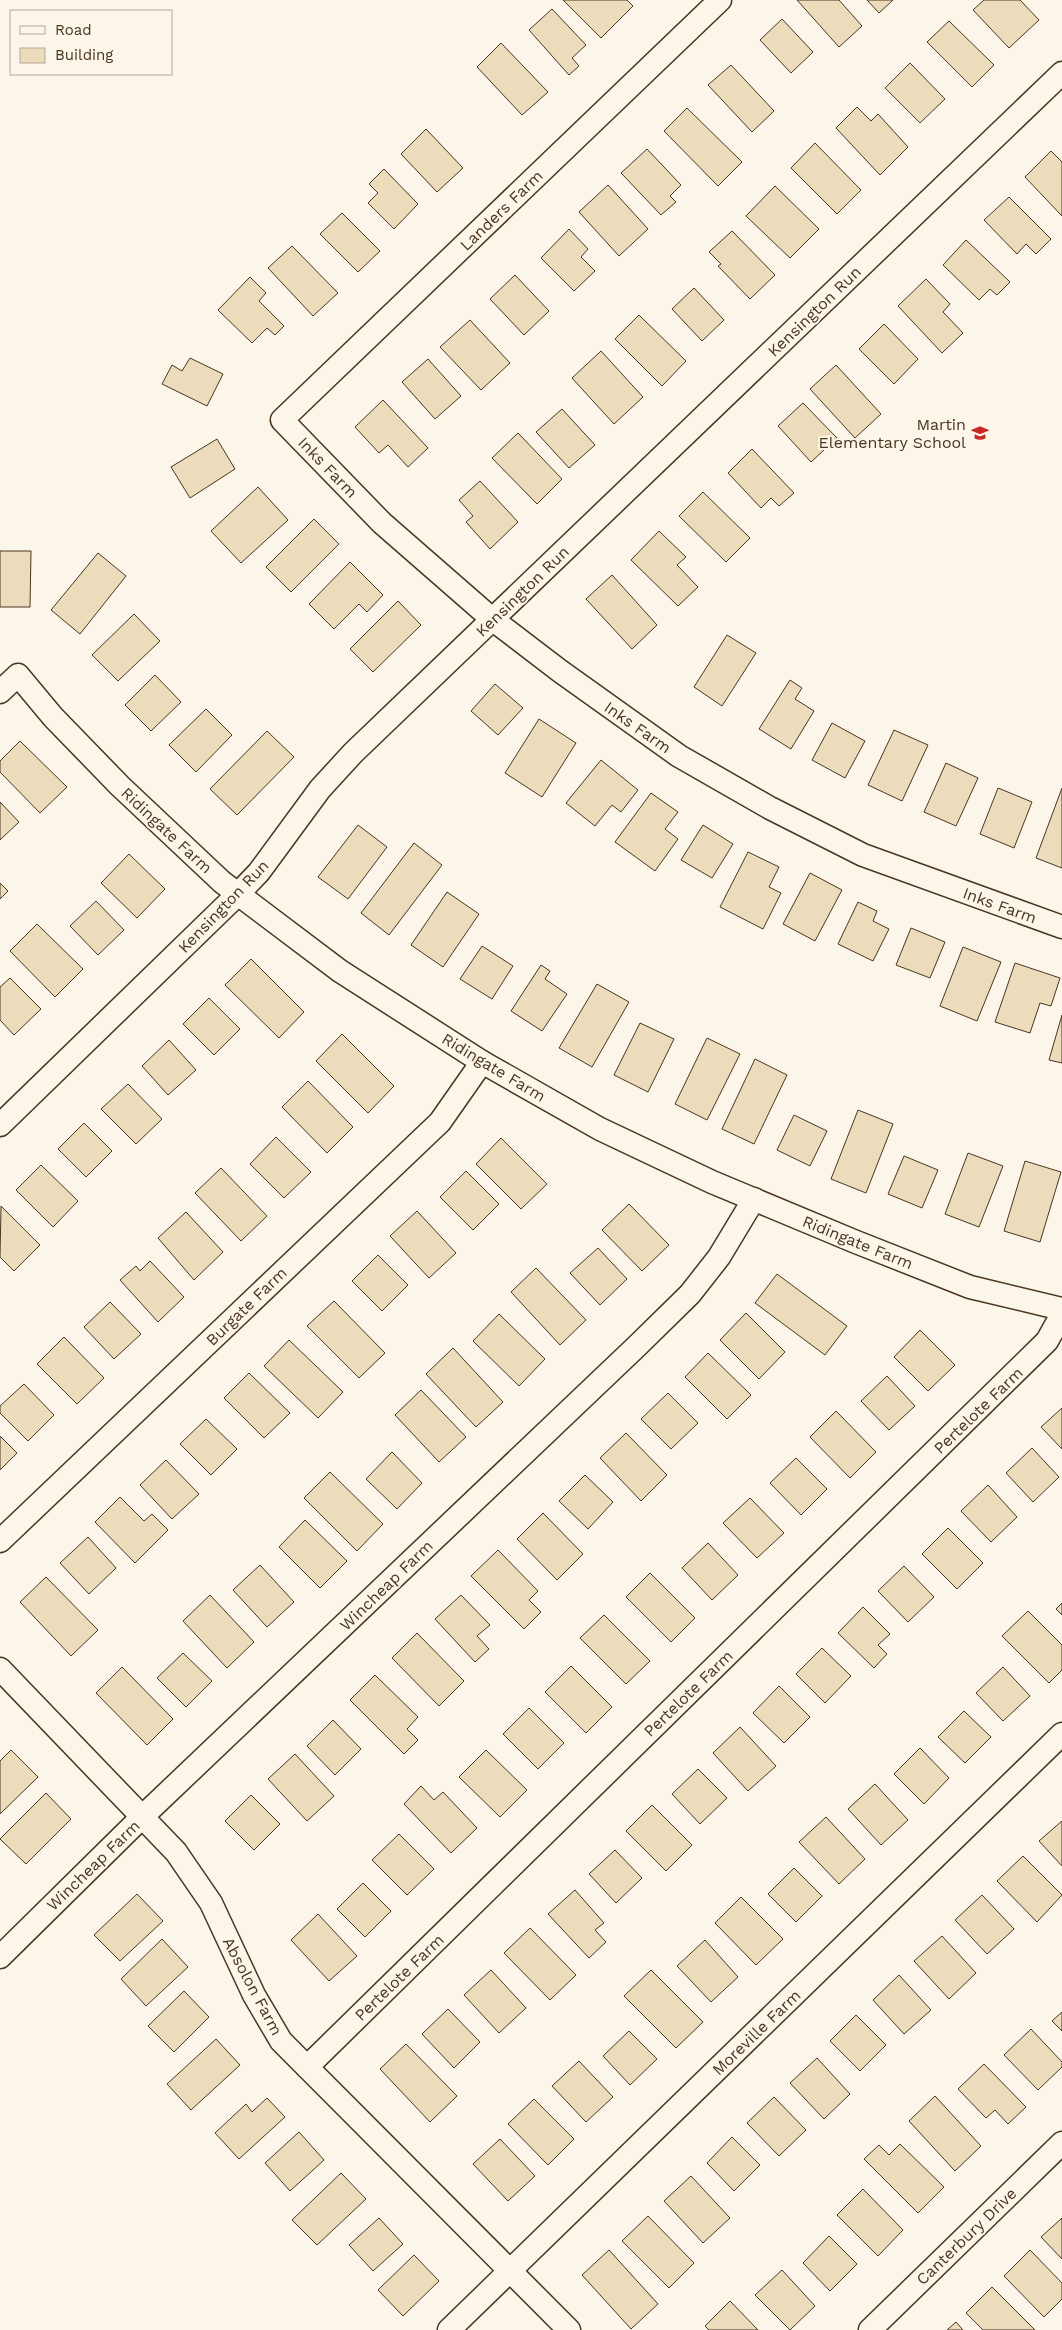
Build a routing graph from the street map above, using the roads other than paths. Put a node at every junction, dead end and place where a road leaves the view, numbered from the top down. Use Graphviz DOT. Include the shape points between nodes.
graph roads {
  1 [pos="720,0"];
  2 [pos="1062,73"];
  3 [pos="282,420"];
  4 [pos="492,619"];
  5 [pos="0,692"];
  6 [pos="238,894"];
  7 [pos="1062,927"];
  8 [pos="482,1062"];
  9 [pos="0,1125"];
  10 [pos="754,1199"];
  11 [pos="1062,1309"];
  12 [pos="1062,1314"];
  13 [pos="0,1541"];
  14 [pos="0,1669"];
  15 [pos="1062,1734"];
  16 [pos="142,1817"];
  17 [pos="0,1957"];
  18 [pos="307,2067"];
  19 [pos="1062,2142"];
  20 [pos="511,2270"];
  21 [pos="448,2330"];
  22 [pos="569,2330"];
  23 [pos="870,2330"];
  1 -- 3 [label="street, Landers Farm"];
  2 -- 4 [label="street, Kensington Run"];
  3 -- 4 [label="street, Inks Farm" via="382,523"];
  4 -- 6 [label="street, Kensington Run" via="352,752 320,789 259,872"];
  4 -- 7 [label="street, Inks Farm" via="679,756 770,808 863,855"];
  5 -- 6 [label="street, Ridingate Farm" via="18,675 53,717 120,786"];
  6 -- 8 [label="street, Ridingate Farm" via="340,971"];
  6 -- 9 [label="street, Kensington Run"];
  8 -- 10 [label="street, Ridingate Farm" via="600,1129"];
  8 -- 13 [label="street, Burgate Farm" via="440,1122"];
  10 -- 11 [label="street, Ridingate Farm" via="970,1287"];
  10 -- 16 [label="street, Wincheap Farm" via="719,1257 683,1300"];
  12 -- 18 [label="street, Pertelote Farm" via="1048,1341"];
  14 -- 16 [label="street, Absolon Farm"];
  15 -- 20 [label="street, Moreville Farm"];
  16 -- 17 [label="street, Wincheap Farm"];
  16 -- 18 [label="street, Absolon Farm" via="176,1852 211,1903 254,1996 281,2040"];
  18 -- 20 [label="street, Absolon Farm"];
  19 -- 23 [label="street, Canterbury Drive"];
  20 -- 21 [label="street, Moreville Farm"];
  20 -- 22 [label="street, Absolon Farm"];
}
